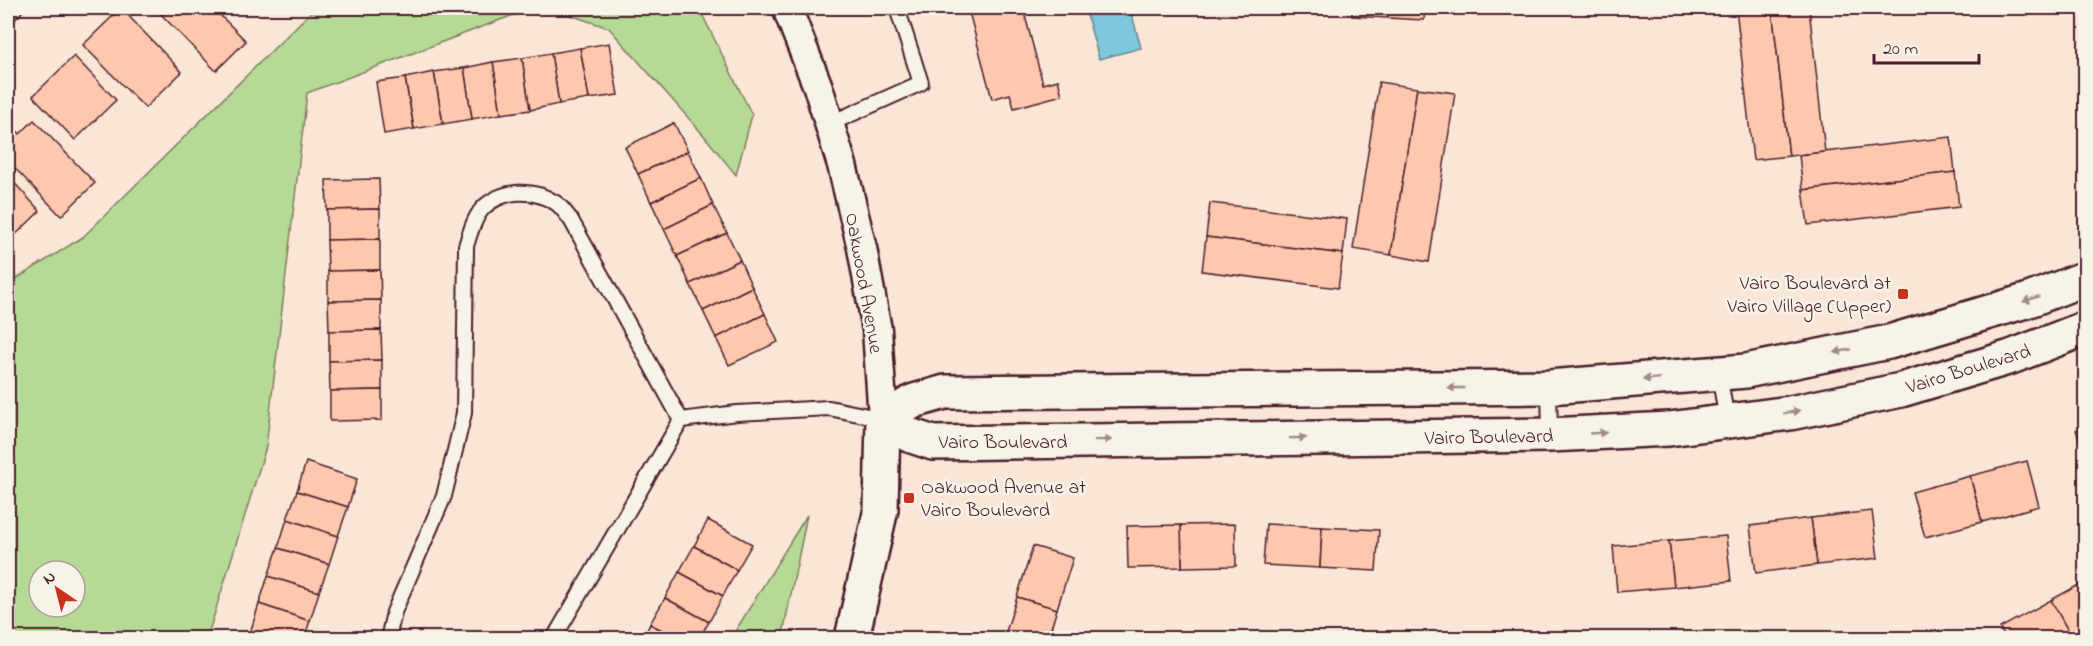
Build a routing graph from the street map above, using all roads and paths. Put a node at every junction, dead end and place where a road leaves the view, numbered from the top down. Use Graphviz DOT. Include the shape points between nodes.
graph roads {
  1 [pos="15,8"];
  2 [pos="787,8"];
  3 [pos="897,8"];
  4 [pos="8,15"];
  5 [pos="829,124"];
  6 [pos="2085,278"];
  7 [pos="2085,328"];
  8 [pos="1719,373"];
  9 [pos="1548,387"];
  10 [pos="883,419"];
  11 [pos="681,420"];
  12 [pos="1727,421"];
  13 [pos="1550,435"];
  14 [pos="390,639"];
  15 [pos="554,639"];
  16 [pos="852,639"];
  1 -- 4 [label="lane"];
  2 -- 5 [label="street, Oakwood Avenue"];
  3 -- 5 [label="lane" via="921,83"];
  5 -- 10 [label="street, Oakwood Avenue" via="862,248 877,330"];
  6 -- 8 [label="street, one-way" via="2030,300 1889,342"];
  12 -- 7 [label="street, Vairo Boulevard, one-way" via="1790,413 1901,390 2011,357"];
  8 -- 9 [label="street, one-way"];
  8 -- 12 [label="lane"];
  9 -- 10 [label="street, one-way" via="945,392 914,401"];
  9 -- 13 [label="lane"];
  10 -- 11 [label="lane" via="830,408 737,412"];
  10 -- 13 [label="street, Vairo Boulevard, one-way" via="909,435 933,443"];
  10 -- 16 [label="street, Oakwood Avenue" via="881,509"];
  11 -- 14 [label="lane" via="571,220 558,204 541,195 522,192 503,196 483,209 466,246 464,413 444,496 394,612"];
  11 -- 15 [label="lane"];
  13 -- 12 [label="street, Vairo Boulevard, one-way" via="1669,429"];
}
